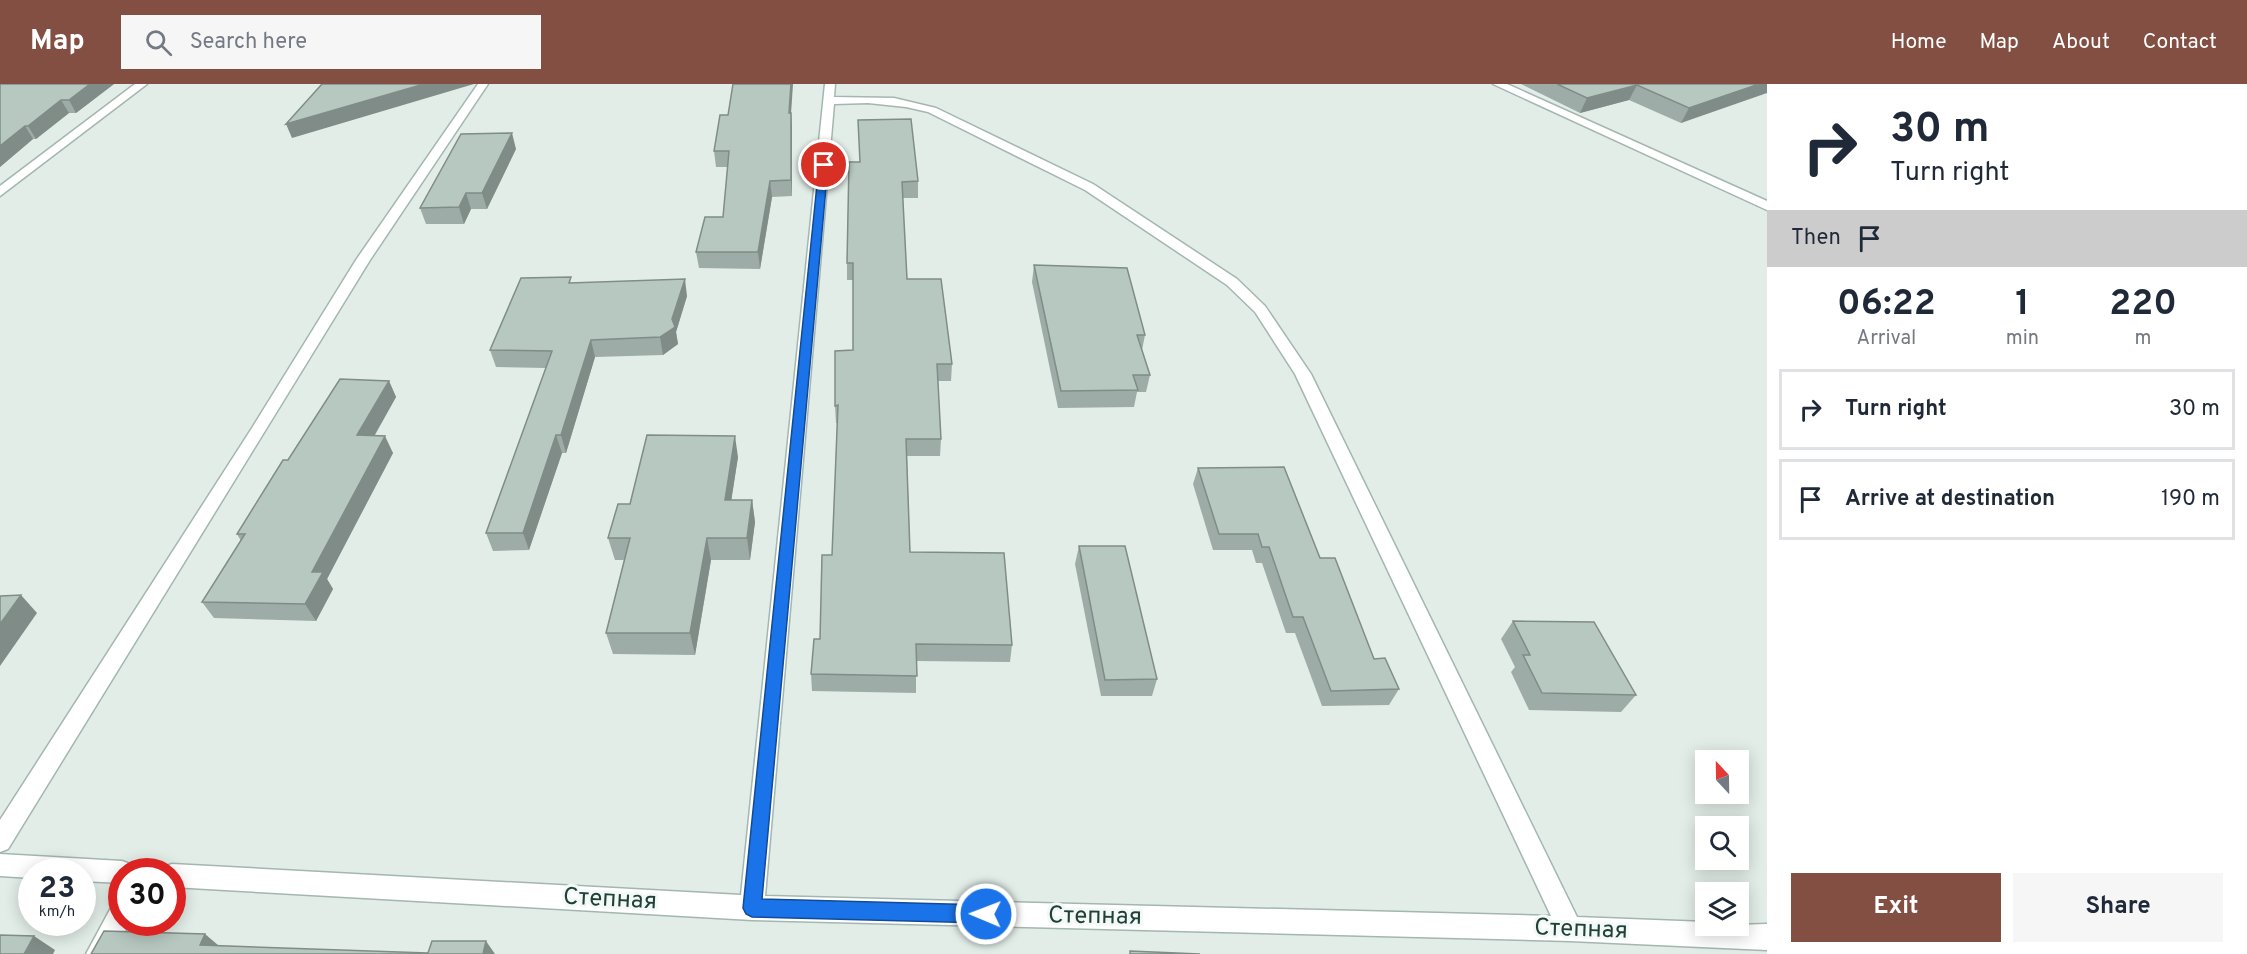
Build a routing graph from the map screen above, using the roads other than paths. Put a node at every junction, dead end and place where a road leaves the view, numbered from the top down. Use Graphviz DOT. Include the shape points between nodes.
graph roads {
  1 [pos="142,84"];
  2 [pos="483,84"];
  3 [pos="1498,84"];
  4 [pos="830,92"];
  5 [pos="0,192"];
  6 [pos="1767,207"];
  7 [pos="0,841"];
  8 [pos="0,865"];
  9 [pos="108,871"];
  10 [pos="186,876"];
  11 [pos="752,908"];
  12 [pos="1570,929"];
  13 [pos="109,936"];
  14 [pos="1767,937"];
  15 [pos="99,954"];
  1 -- 5 [label="street"];
  2 -- 7 [label="street" via="363,260"];
  3 -- 6 [label="street"];
  4 -- 11 [label="street"];
  4 -- 12 [label="street" via="911,103 932,110 1089,188 1232,282 1260,309 1302,374"];
  8 -- 9 [label="street"];
  10 -- 11 [label="street, Степная"];
  11 -- 12 [label="street, Степная"];
  12 -- 14 [label="street, Степная"];
  13 -- 15 [label="street"];
}
